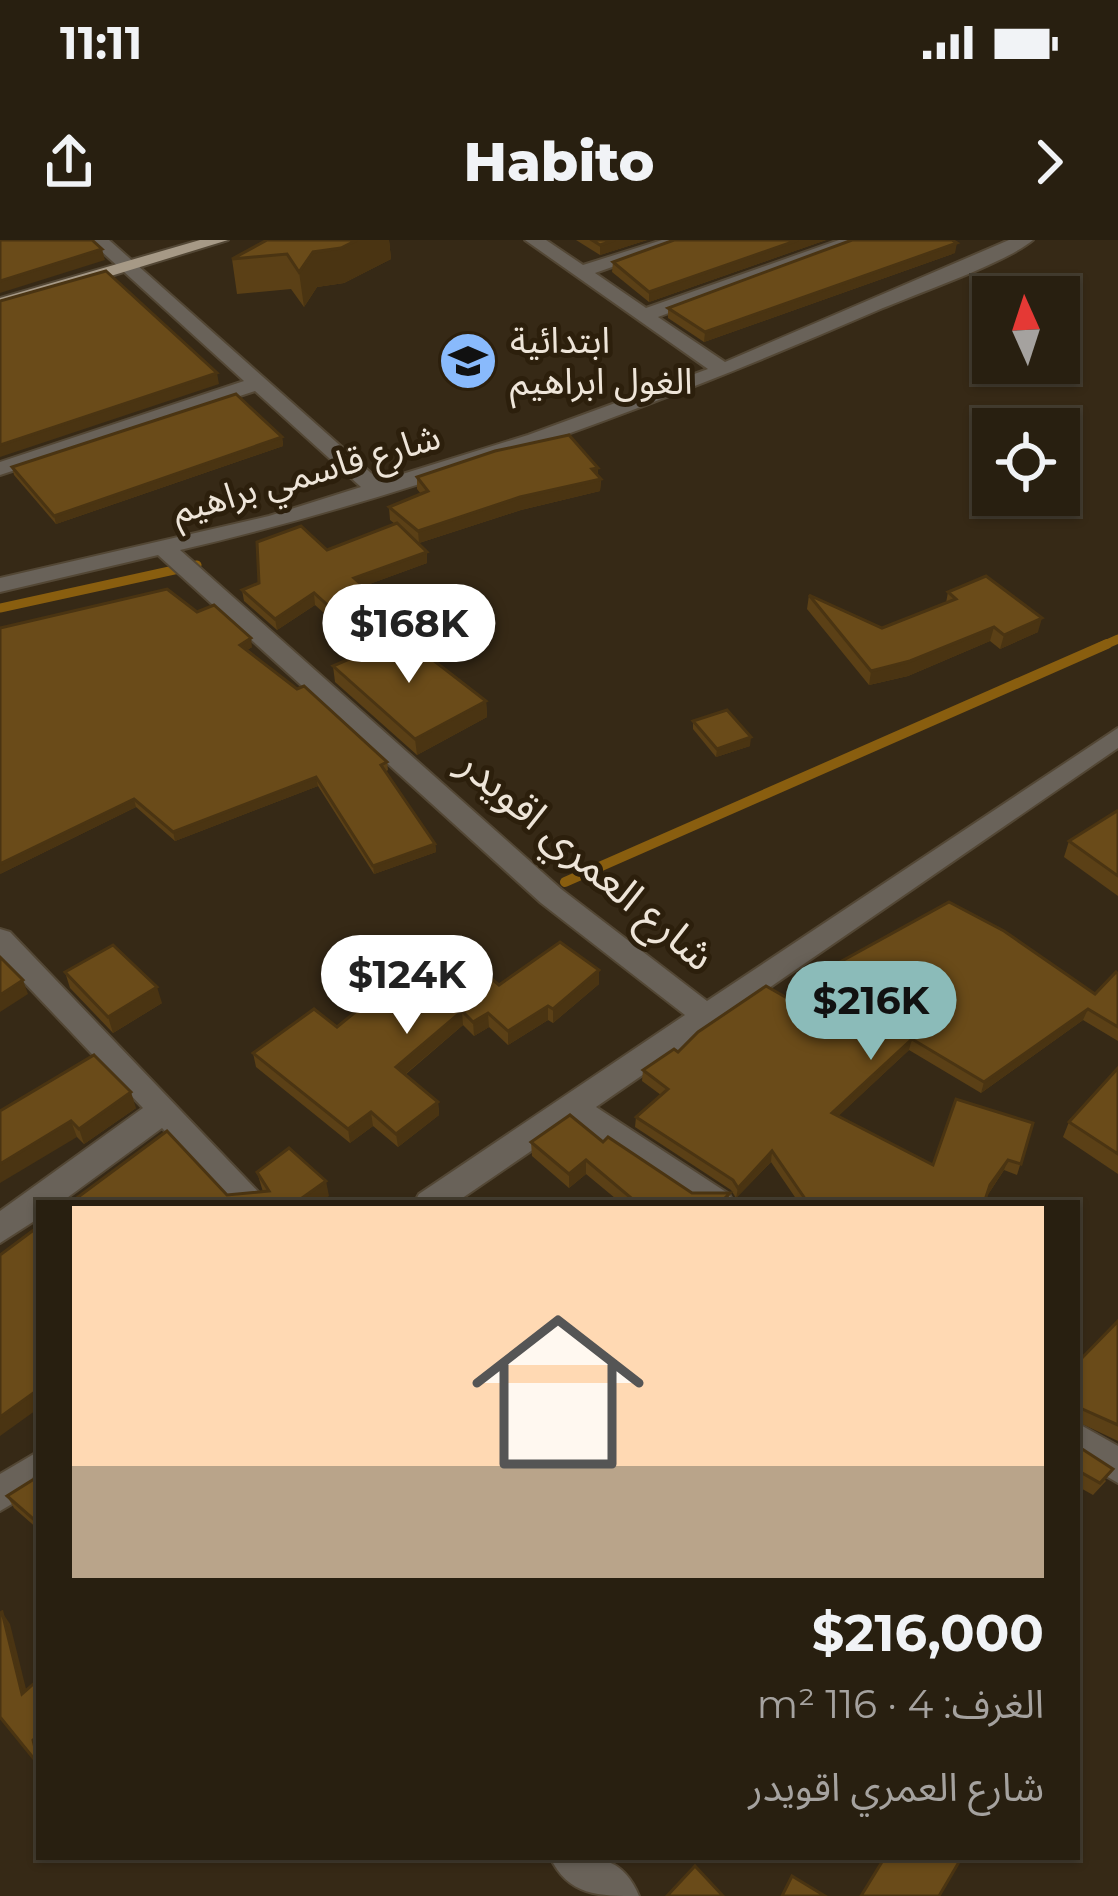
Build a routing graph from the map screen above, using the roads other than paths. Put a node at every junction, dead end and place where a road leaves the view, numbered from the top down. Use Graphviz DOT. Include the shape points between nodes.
graph roads {
  1 [pos="98,240"];
  2 [pos="219,240"];
  3 [pos="534,240"];
  4 [pos="680,240"];
  5 [pos="856,240"];
  6 [pos="972,240"];
  7 [pos="1024,240"];
  8 [pos="997,254"];
  9 [pos="128,267"];
  10 [pos="580,272"];
  11 [pos="0,304"];
  12 [pos="644,315"];
  13 [pos="724,370"];
  14 [pos="259,383"];
  15 [pos="0,469"];
  16 [pos="379,491"];
  17 [pos="163,547"];
  18 [pos="0,585"];
  19 [pos="1118,736"];
  20 [pos="0,939"];
  21 [pos="706,1016"];
  22 [pos="571,1106"];
  23 [pos="165,1109"];
  24 [pos="40,1200"];
  25 [pos="250,1200"];
  26 [pos="434,1200"];
  27 [pos="713,1200"];
  28 [pos="36,1203"];
  29 [pos="0,1229"];
  30 [pos="1080,1440"];
  31 [pos="1118,1466"];
  32 [pos="36,1470"];
  33 [pos="0,1494"];
  34 [pos="575,1860"];
  35 [pos="618,1896"];
  1 -- 9 [label="street"];
  2 -- 9 [label="main road"];
  3 -- 10 [label="street"];
  4 -- 10 [label="street"];
  5 -- 12 [label="street"];
  6 -- 8 [label="street"];
  7 -- 8 [label="street, شارع قاسمي براهيم"];
  8 -- 13 [label="street, شارع قاسمي براهيم"];
  9 -- 11 [label="main road"];
  9 -- 14 [label="street"];
  10 -- 12 [label="street"];
  12 -- 13 [label="street"];
  13 -- 16 [label="street, شارع قاسمي براهيم"];
  14 -- 15 [label="street"];
  14 -- 16 [label="street"];
  16 -- 17 [label="street, شارع قاسمي براهيم"];
  17 -- 18 [label="street, شارع قاسمي براهيم"];
  17 -- 21 [label="street, شارع العمري اقويدر" via="547,892"];
  19 -- 21 [label="street"];
  20 -- 23 [label="street"];
  21 -- 22 [label="street, شارع العمري اقويدر"];
  22 -- 26 [label="street, شارع العمري اقويدر"];
  22 -- 27 [label="street"];
  23 -- 24 [label="street"];
  23 -- 25 [label="street"];
  28 -- 29 [label="street"];
  30 -- 31 [label="street"];
  32 -- 33 [label="street"];
  34 -- 35 [label="street"];
}
